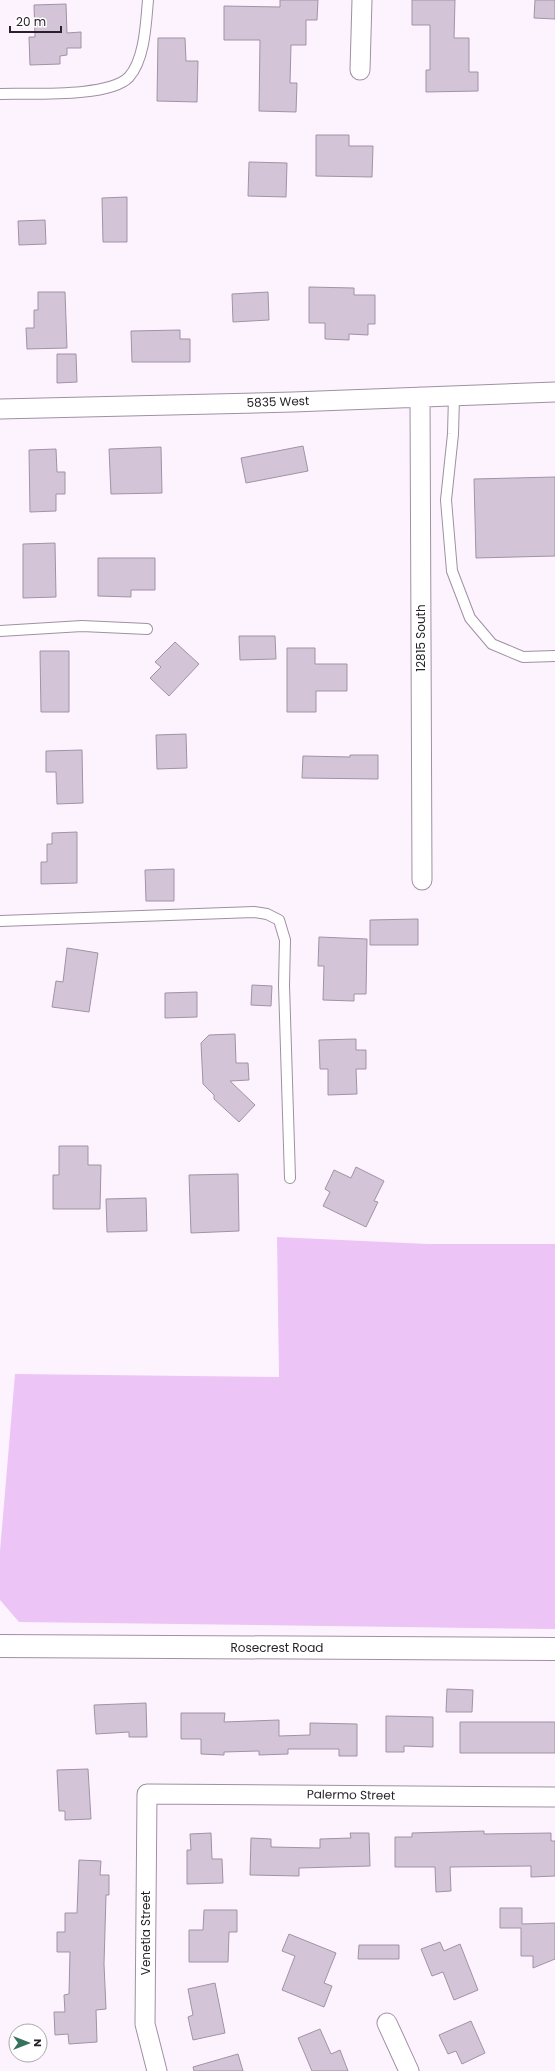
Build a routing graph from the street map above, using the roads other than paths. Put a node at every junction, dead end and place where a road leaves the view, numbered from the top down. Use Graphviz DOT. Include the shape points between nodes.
graph roads {
  1 [pos="148,0"];
  2 [pos="362,0"];
  3 [pos="360,70"];
  4 [pos="0,94"];
  5 [pos="555,392"];
  6 [pos="454,396"];
  7 [pos="420,397"];
  8 [pos="0,409"];
  9 [pos="147,629"];
  10 [pos="0,631"];
  11 [pos="555,656"];
  12 [pos="422,880"];
  13 [pos="0,921"];
  14 [pos="290,1178"];
  15 [pos="0,1646"];
  16 [pos="555,1650"];
  17 [pos="147,1794"];
  18 [pos="555,1797"];
  19 [pos="386,2023"];
  20 [pos="157,2071"];
  21 [pos="409,2071"];
  1 -- 4 [label="lane" via="146,30 138,58 130,76 120,84 98,90"];
  2 -- 3 [label="street"];
  5 -- 6 [label="street, 5835 West"];
  6 -- 7 [label="street, 5835 West"];
  6 -- 11 [label="lane" via="446,500 452,571 470,618 492,644 523,657"];
  7 -- 8 [label="street, 5835 West"];
  7 -- 12 [label="street, 12815 South"];
  9 -- 10 [label="lane" via="82,626"];
  13 -- 14 [label="lane" via="254,912 267,914 278,920 285,940"];
  15 -- 16 [label="main road, Rosecrest Road"];
  17 -- 18 [label="street, Palermo Street"];
  17 -- 20 [label="street, Venetia Street" via="145,2024"];
  19 -- 21 [label="street"];
}
